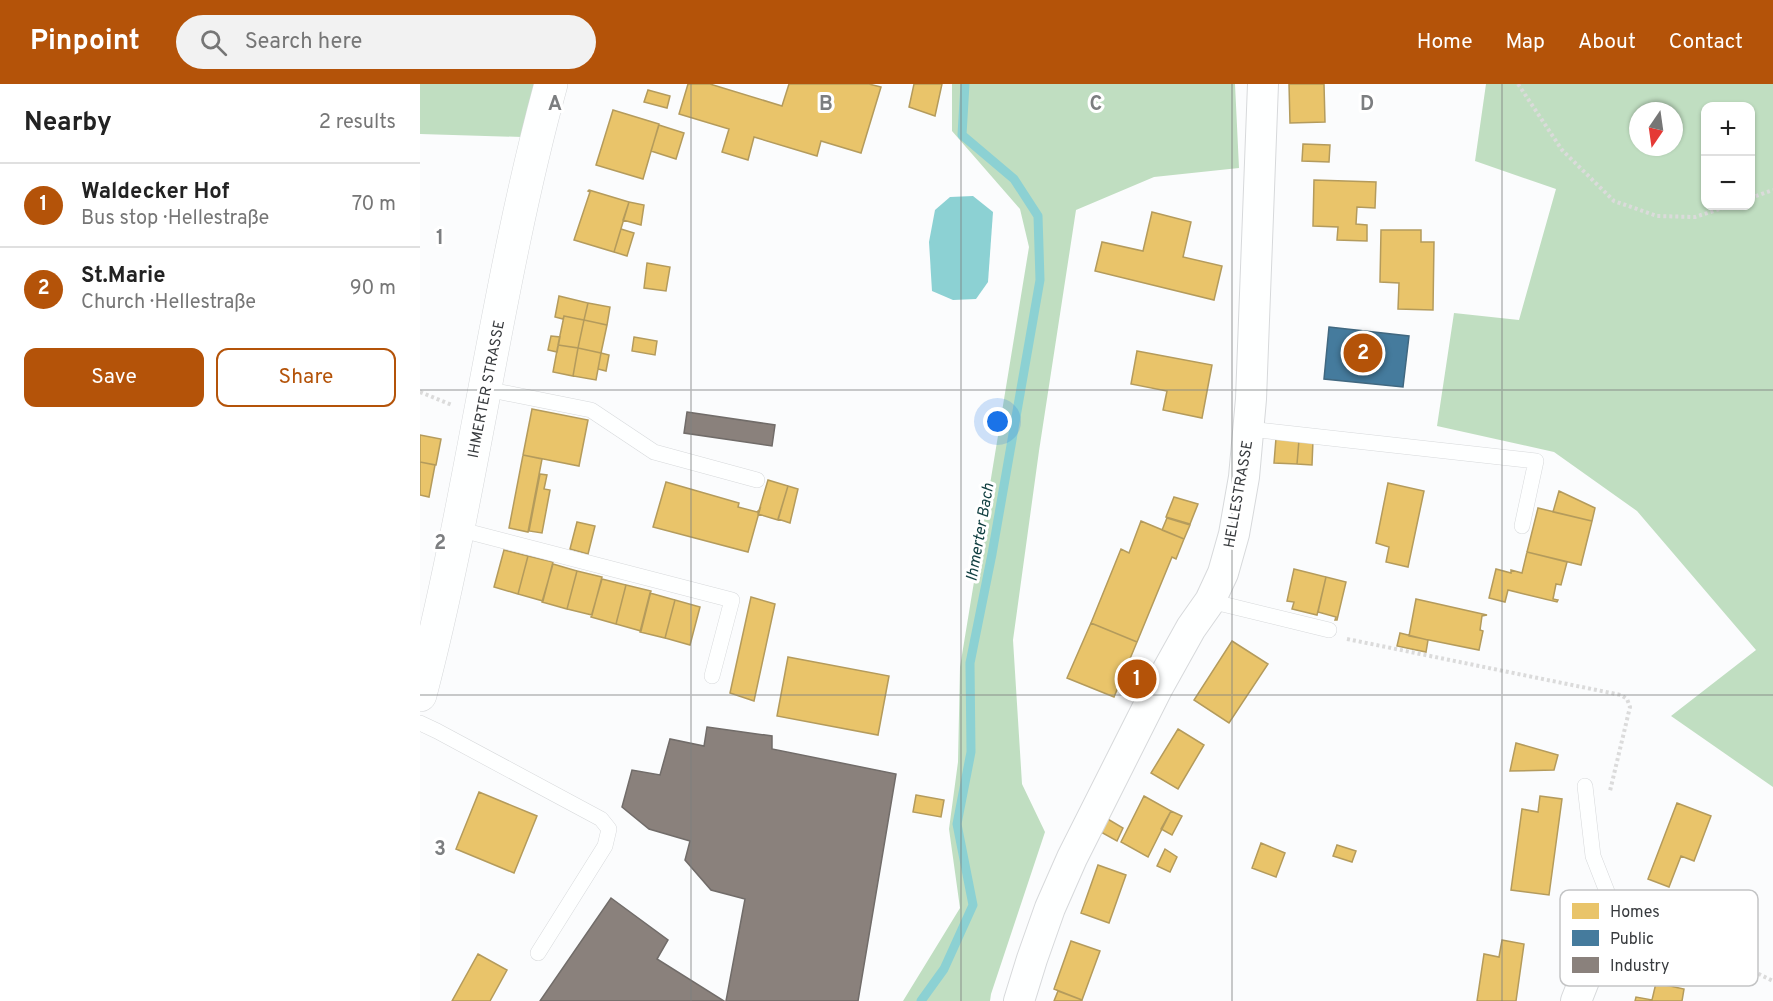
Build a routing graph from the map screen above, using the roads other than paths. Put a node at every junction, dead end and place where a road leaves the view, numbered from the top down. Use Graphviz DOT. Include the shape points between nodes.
graph roads {
  1 [pos="551,84"];
  2 [pos="1263,84"];
  3 [pos="486,389"];
  4 [pos="1249,429"];
  5 [pos="757,480"];
  6 [pos="1522,526"];
  7 [pos="458,529"];
  8 [pos="1210,601"];
  9 [pos="1329,630"];
  10 [pos="712,676"];
  11 [pos="420,694"];
  12 [pos="420,723"];
  13 [pos="1585,786"];
  14 [pos="1606,890"];
  15 [pos="538,953"];
  16 [pos="1582,986"];
  17 [pos="1019,1001"];
  18 [pos="1576,1001"];
  1 -- 3 [label="main road, IHMERTER STRASSE" via="514,242"];
  2 -- 4 [label="street, HELLESTRASSE"];
  3 -- 5 [label="lane" via="591,410 654,452"];
  3 -- 7 [label="main road, IHMERTER STRASSE"];
  4 -- 6 [label="lane" via="1536,461"];
  4 -- 8 [label="street, HELLESTRASSE" via="1234,534"];
  7 -- 10 [label="lane" via="732,600"];
  7 -- 11 [label="main road, IHMERTER STRASSE"];
  8 -- 9 [label="lane"];
  8 -- 17 [label="street, HELLESTRASSE" via="1157,689 1077,848 1050,908"];
  12 -- 15 [label="lane" via="601,819 609,829 605,846"];
  13 -- 14 [label="lane" via="1593,856"];
  16 -- 18 [label="street"];
}
